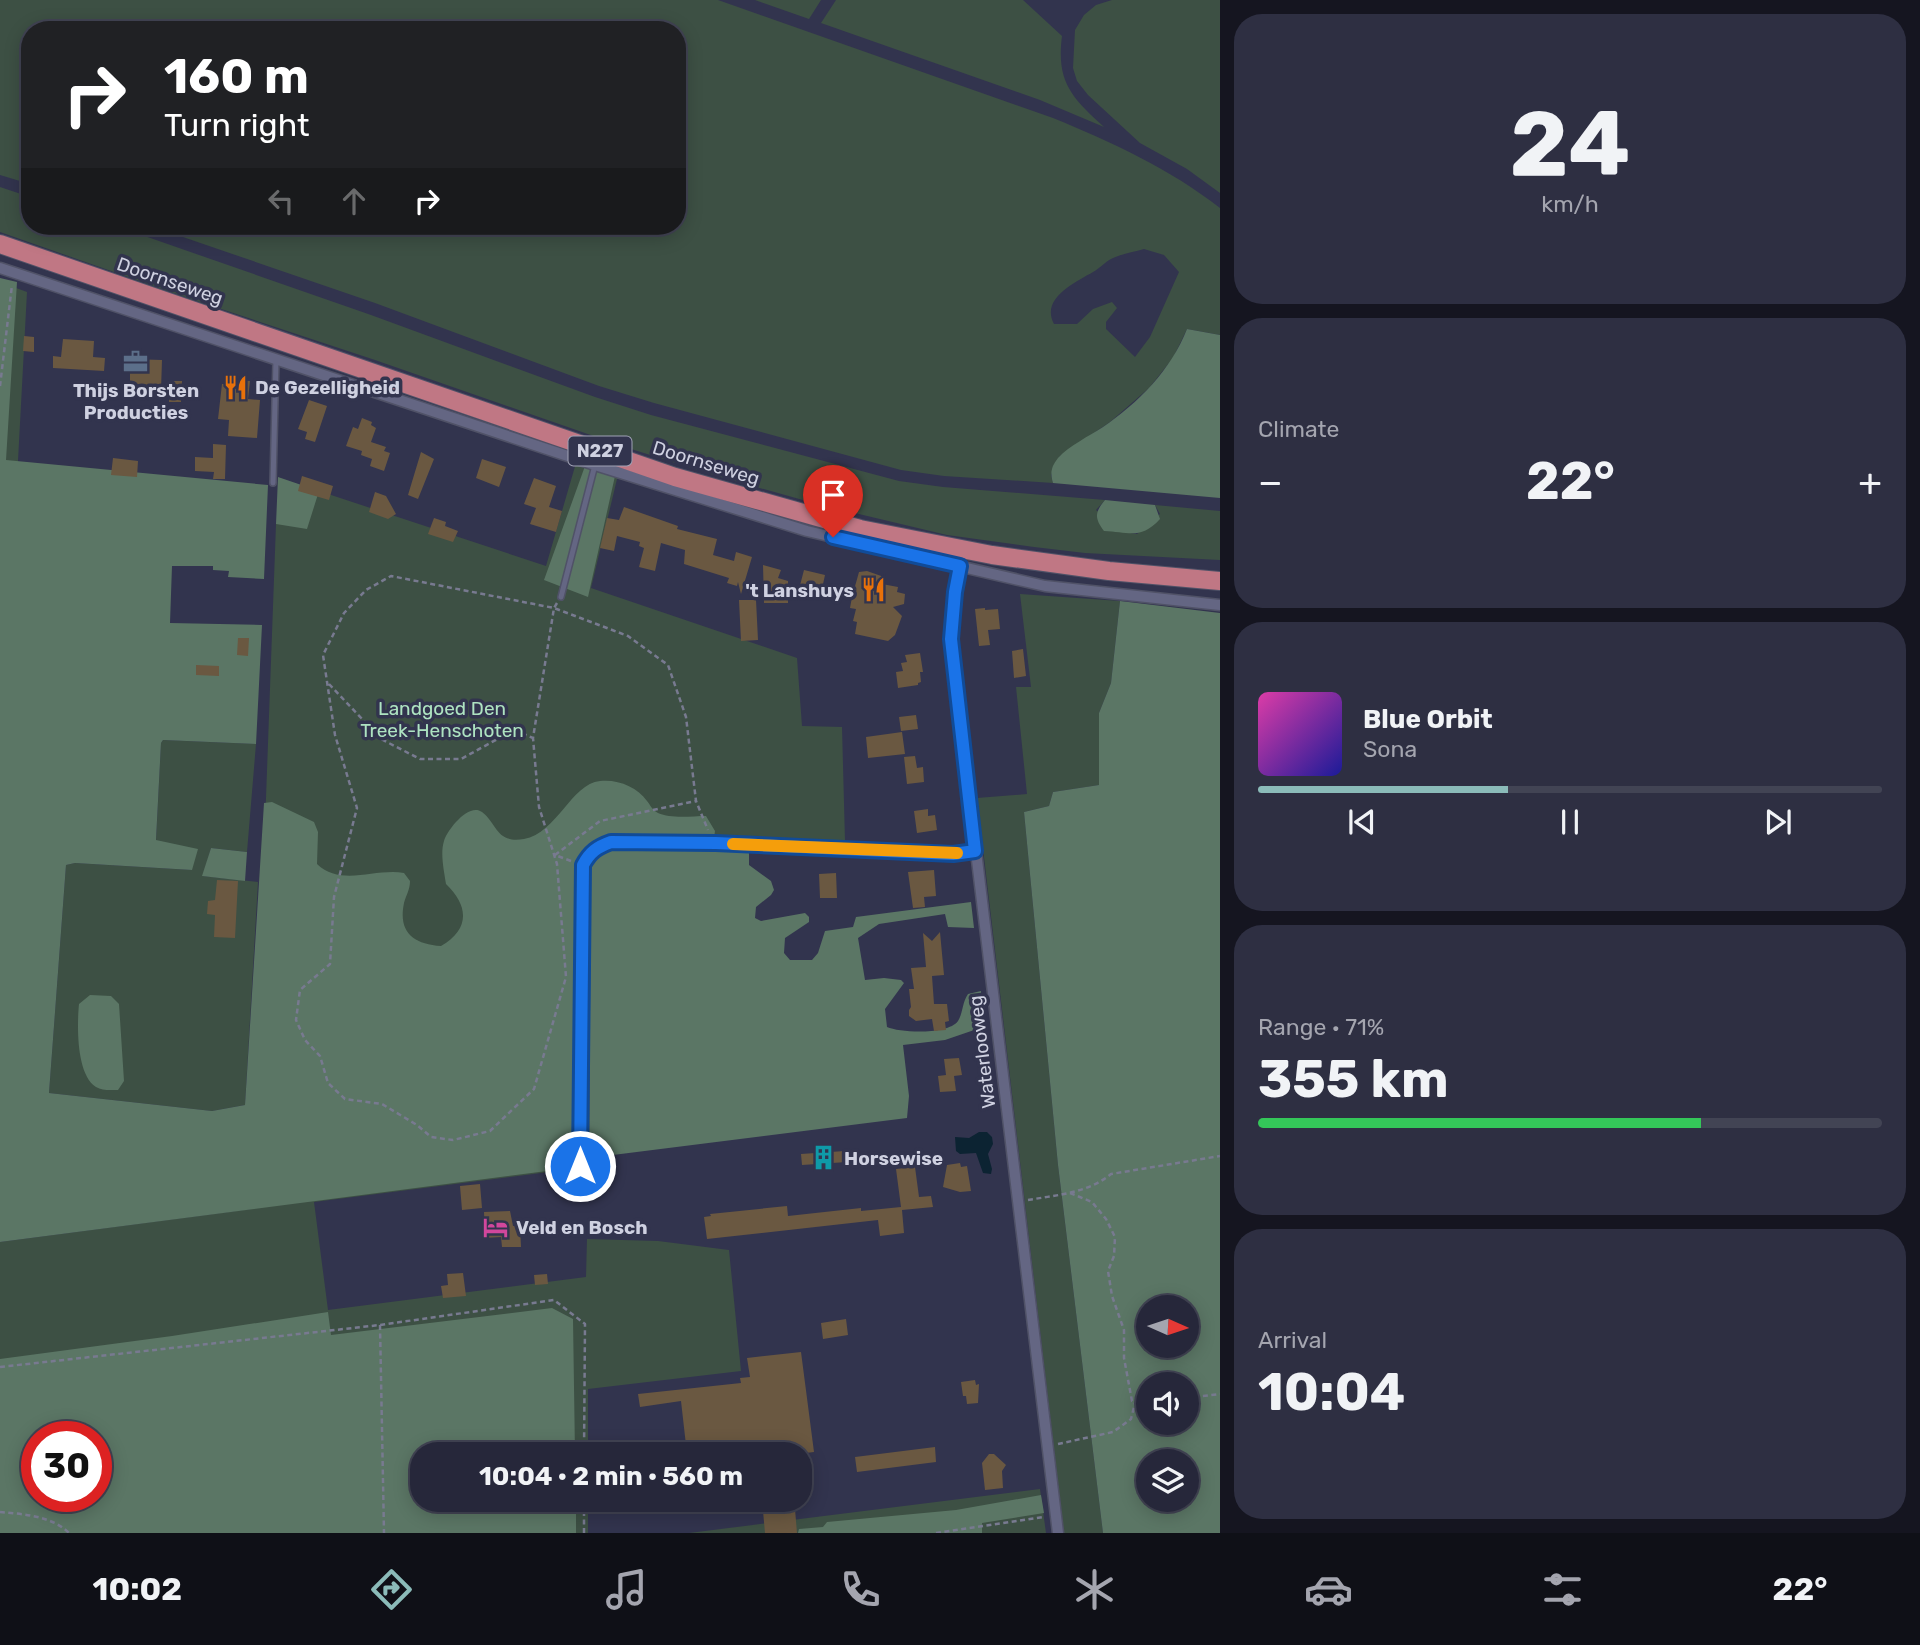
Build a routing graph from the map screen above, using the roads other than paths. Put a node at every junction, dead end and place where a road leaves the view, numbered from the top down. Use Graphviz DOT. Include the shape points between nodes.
graph roads {
  1 [pos="0,244"];
  2 [pos="0,268"];
  3 [pos="276,360"];
  4 [pos="595,465"];
  5 [pos="272,483"];
  6 [pos="960,566"];
  7 [pos="1220,581"];
  8 [pos="561,597"];
  9 [pos="1220,605"];
  10 [pos="975,851"];
  11 [pos="580,1166"];
  12 [pos="1058,1533"];
  1 -- 7 [label="main road, Doornseweg / N227" via="675,477 860,529 992,555"];
  2 -- 3 [label="street, Doornseweg"];
  3 -- 4 [label="street, Doornseweg"];
  3 -- 5 [label="lane"];
  4 -- 6 [label="street, Doornseweg" via="807,531"];
  4 -- 8 [label="lane"];
  6 -- 9 [label="street, Doornseweg" via="1045,586"];
  6 -- 10 [label="street, Waterlooweg" via="951,639"];
  10 -- 11 [label="street" via="953,854 611,842 589,853 583,865"];
  10 -- 12 [label="street, Waterlooweg"];
}
